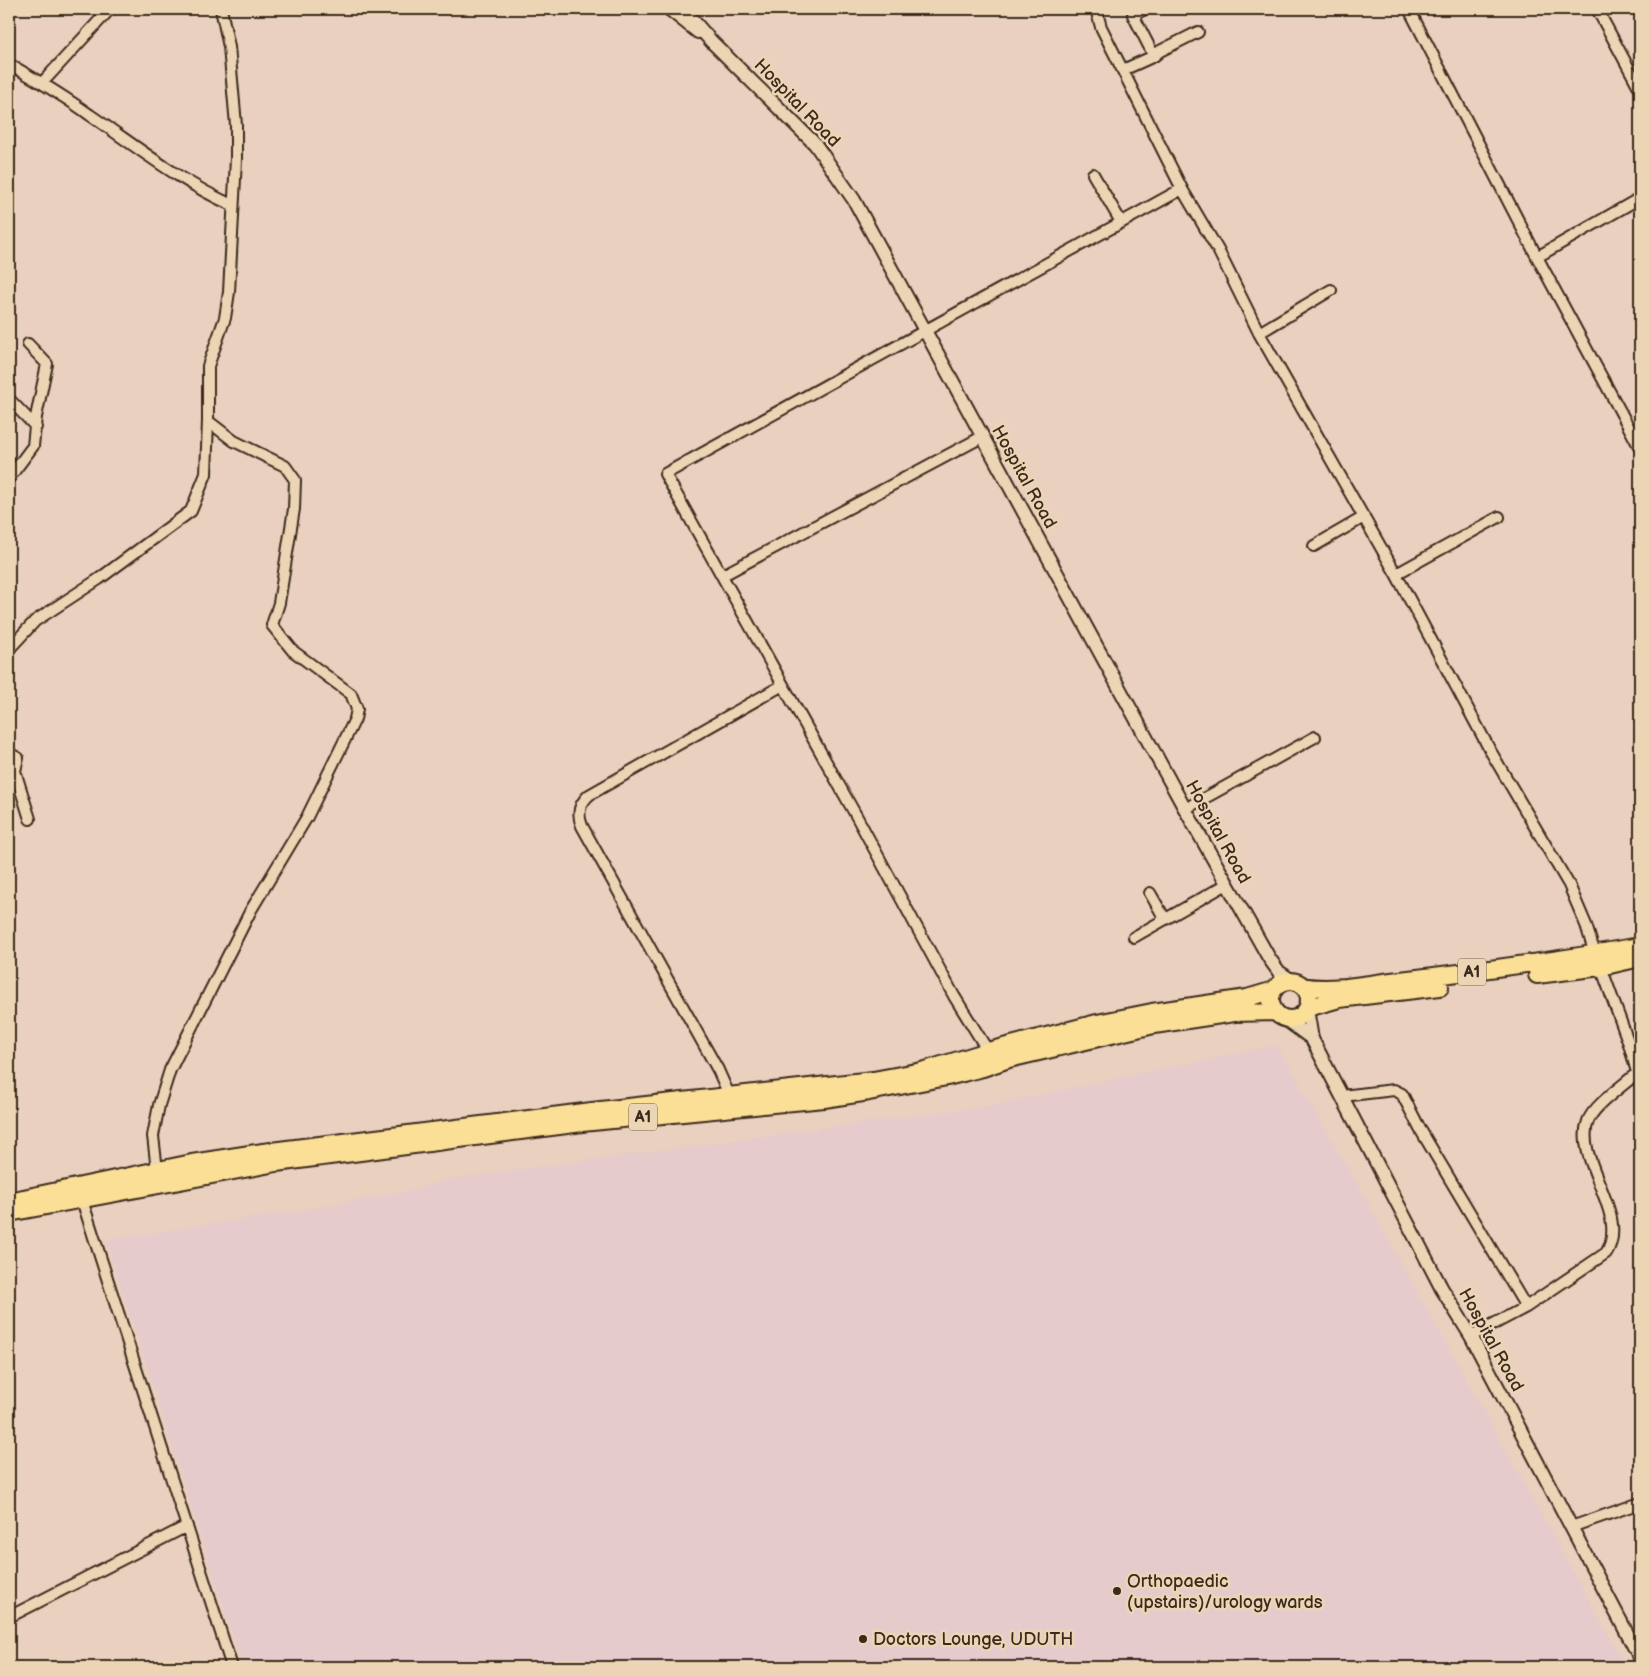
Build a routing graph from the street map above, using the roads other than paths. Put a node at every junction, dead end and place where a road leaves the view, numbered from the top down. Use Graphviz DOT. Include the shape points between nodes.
graph roads {
  1 [pos="110,9"];
  2 [pos="221,9"];
  3 [pos="669,9"];
  4 [pos="683,9"];
  5 [pos="1096,9"];
  6 [pos="1145,9"];
  7 [pos="1409,9"];
  8 [pos="1596,9"];
  9 [pos="1198,32"];
  10 [pos="711,40"];
  11 [pos="1154,56"];
  12 [pos="9,64"];
  13 [pos="1123,70"];
  14 [pos="42,83"];
  15 [pos="1640,88"];
  16 [pos="1093,174"];
  17 [pos="1182,189"];
  18 [pos="1640,198"];
  19 [pos="232,205"];
  20 [pos="1120,222"];
  21 [pos="1537,257"];
  22 [pos="1331,290"];
  23 [pos="924,330"];
  24 [pos="1259,333"];
  25 [pos="28,344"];
  26 [pos="9,399"];
  27 [pos="208,421"];
  28 [pos="36,427"];
  29 [pos="982,437"];
  30 [pos="1640,448"];
  31 [pos="9,478"];
  32 [pos="1364,517"];
  33 [pos="1499,517"];
  34 [pos="1314,546"];
  35 [pos="1396,574"];
  36 [pos="723,575"];
  37 [pos="9,649"];
  38 [pos="783,685"];
  39 [pos="1316,737"];
  40 [pos="9,754"];
  41 [pos="1185,809"];
  42 [pos="30,819"];
  43 [pos="1227,884"];
  44 [pos="1150,893"];
  45 [pos="1165,919"];
  46 [pos="1134,937"];
  47 [pos="1640,946"];
  48 [pos="1269,958"];
  49 [pos="1640,958"];
  50 [pos="1598,961"];
  51 [pos="1298,984"];
  52 [pos="1274,989"];
  53 [pos="1308,1011"];
  54 [pos="1280,1016"];
  55 [pos="1312,1039"];
  56 [pos="988,1051"];
  57 [pos="1638,1071"];
  58 [pos="1342,1096"];
  59 [pos="730,1097"];
  60 [pos="157,1170"];
  61 [pos="82,1200"];
  62 [pos="9,1201"];
  63 [pos="9,1214"];
  64 [pos="1526,1307"];
  65 [pos="1471,1336"];
  66 [pos="1640,1504"];
  67 [pos="187,1526"];
  68 [pos="1571,1527"];
  69 [pos="9,1617"];
  70 [pos="1640,1658"];
  71 [pos="232,1667"];
  1 -- 14 [label="street"];
  2 -- 19 [label="street" via="229,47 236,125"];
  3 -- 10 [label="street"];
  4 -- 10 [label="street"];
  5 -- 13 [label="street"];
  6 -- 11 [label="street" via="1133,15"];
  7 -- 21 [label="street"];
  8 -- 15 [label="street"];
  9 -- 11 [label="street"];
  10 -- 23 [label="street, Hospital Road" via="802,130 835,170"];
  11 -- 13 [label="street"];
  12 -- 14 [label="street"];
  13 -- 17 [label="street"];
  14 -- 19 [label="street" via="169,170 207,194"];
  16 -- 20 [label="street"];
  17 -- 20 [label="street"];
  17 -- 24 [label="street" via="1218,250"];
  18 -- 21 [label="street"];
  19 -- 27 [label="street" via="229,292 225,318 208,366"];
  20 -- 23 [label="street"];
  21 -- 30 [label="street"];
  22 -- 24 [label="street"];
  23 -- 29 [label="street, Hospital Road"];
  23 -- 36 [label="street" via="665,474"];
  24 -- 32 [label="street"];
  25 -- 28 [label="street" via="47,364"];
  26 -- 28 [label="street"];
  27 -- 37 [label="street" via="206,474 191,512 35,621"];
  27 -- 60 [label="street" via="234,441 286,466 293,474 294,510 280,603 272,625 293,650 351,694 356,714 307,816 251,910 170,1070 153,1136"];
  28 -- 31 [label="street" via="33,446"];
  29 -- 36 [label="street"];
  29 -- 41 [label="street, Hospital Road"];
  32 -- 34 [label="street"];
  32 -- 35 [label="street"];
  33 -- 35 [label="street"];
  35 -- 50 [label="street" via="1491,752 1569,885"];
  36 -- 38 [label="street"];
  38 -- 56 [label="street" via="954,996"];
  38 -- 59 [label="street" via="588,795 579,813 582,826"];
  39 -- 41 [label="street"];
  40 -- 42 [label="street" via="18,758 15,771"];
  41 -- 43 [label="street, Hospital Road"];
  43 -- 45 [label="street"];
  43 -- 48 [label="street, Hospital Road"];
  44 -- 45 [label="street"];
  45 -- 46 [label="street"];
  47 -- 50 [label="highway, A1"];
  48 -- 51 [label="street" via="1279,972"];
  48 -- 52 [label="street"];
  49 -- 50 [label="highway, A1"];
  50 -- 51 [label="highway, A1" via="1510,967 1326,988"];
  50 -- 53 [label="highway, A1" via="1327,1002"];
  50 -- 57 [label="street"];
  51 -- 52 [label="highway" via="1285,982"];
  51 -- 53 [label="highway" via="1308,998"];
  52 -- 54 [label="highway" via="1271,1003"];
  52 -- 56 [label="highway, A1" via="1242,998 1152,1012"];
  53 -- 54 [label="highway" via="1299,1017"];
  53 -- 55 [label="street"];
  54 -- 55 [label="street"];
  54 -- 61 [label="highway, A1" via="1234,1013 1154,1025 1009,1059 965,1073 824,1099 582,1123 374,1150 217,1173"];
  55 -- 58 [label="street, Hospital Road"];
  56 -- 59 [label="highway, A1" via="922,1071 873,1080"];
  57 -- 64 [label="street" via="1594,1111 1586,1134 1612,1224 1613,1243 1606,1253"];
  58 -- 64 [label="street" via="1394,1090 1402,1094"];
  58 -- 65 [label="street, Hospital Road" via="1442,1289"];
  59 -- 60 [label="highway, A1" via="360,1139"];
  60 -- 62 [label="highway, A1"];
  61 -- 63 [label="highway, A1"];
  61 -- 67 [label="street"];
  64 -- 65 [label="street"];
  65 -- 68 [label="street, Hospital Road"];
  66 -- 68 [label="street"];
  67 -- 69 [label="street"];
  67 -- 71 [label="street"];
  68 -- 70 [label="street, Hospital Road"];
}
